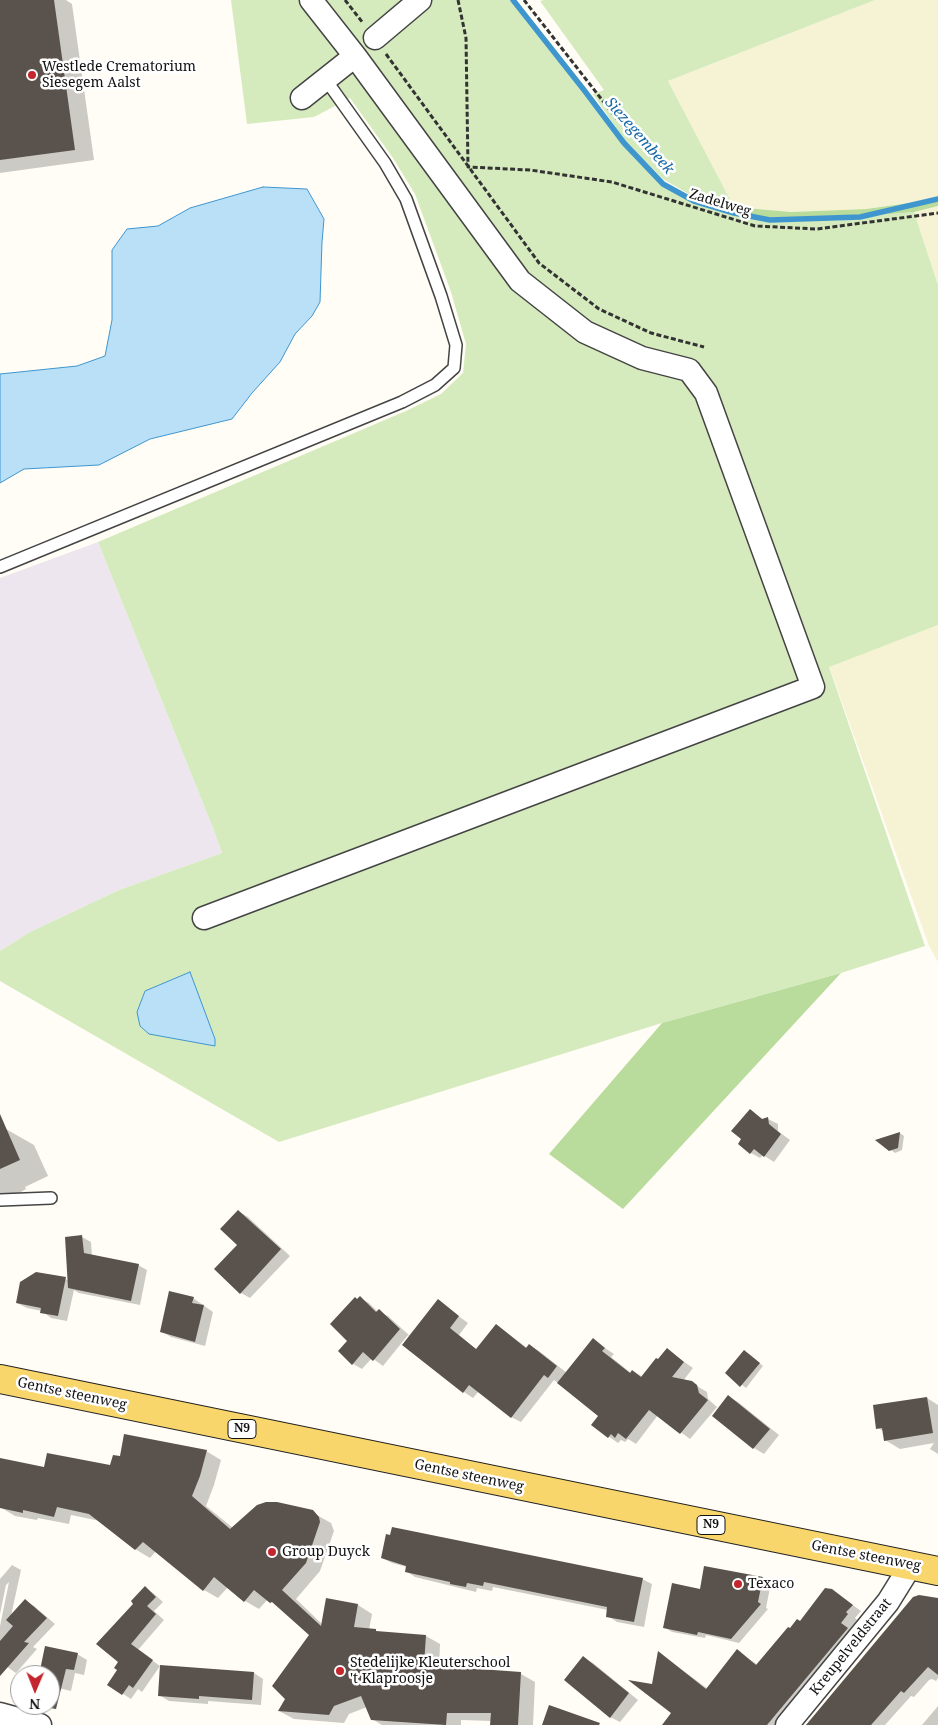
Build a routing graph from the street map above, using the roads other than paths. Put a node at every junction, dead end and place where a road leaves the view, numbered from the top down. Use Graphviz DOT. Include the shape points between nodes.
graph roads {
  1 [pos="311,0"];
  2 [pos="420,0"];
  3 [pos="375,38"];
  4 [pos="355,56"];
  5 [pos="326,80"];
  6 [pos="302,98"];
  7 [pos="0,567"];
  8 [pos="204,918"];
  9 [pos="51,1198"];
  10 [pos="0,1200"];
  11 [pos="0,1379"];
  12 [pos="910,1565"];
  13 [pos="938,1571"];
  14 [pos="0,1714"];
  15 [pos="40,1725"];
  16 [pos="787,1725"];
  1 -- 4 [label="street"];
  2 -- 3 [label="street"];
  4 -- 5 [label="street"];
  4 -- 8 [label="street" via="520,281 585,332 642,358 689,370 706,393 813,687"];
  5 -- 6 [label="street"];
  5 -- 7 [label="lane" via="406,199 442,296 456,345 454,368 435,385 402,402"];
  9 -- 10 [label="lane"];
  11 -- 12 [label="main road, Gentse steenweg / N9"];
  12 -- 13 [label="main road, Gentse steenweg / N9"];
  12 -- 16 [label="street, Kreupelveldstraat" via="888,1602"];
  14 -- 15 [label="street"];
}
